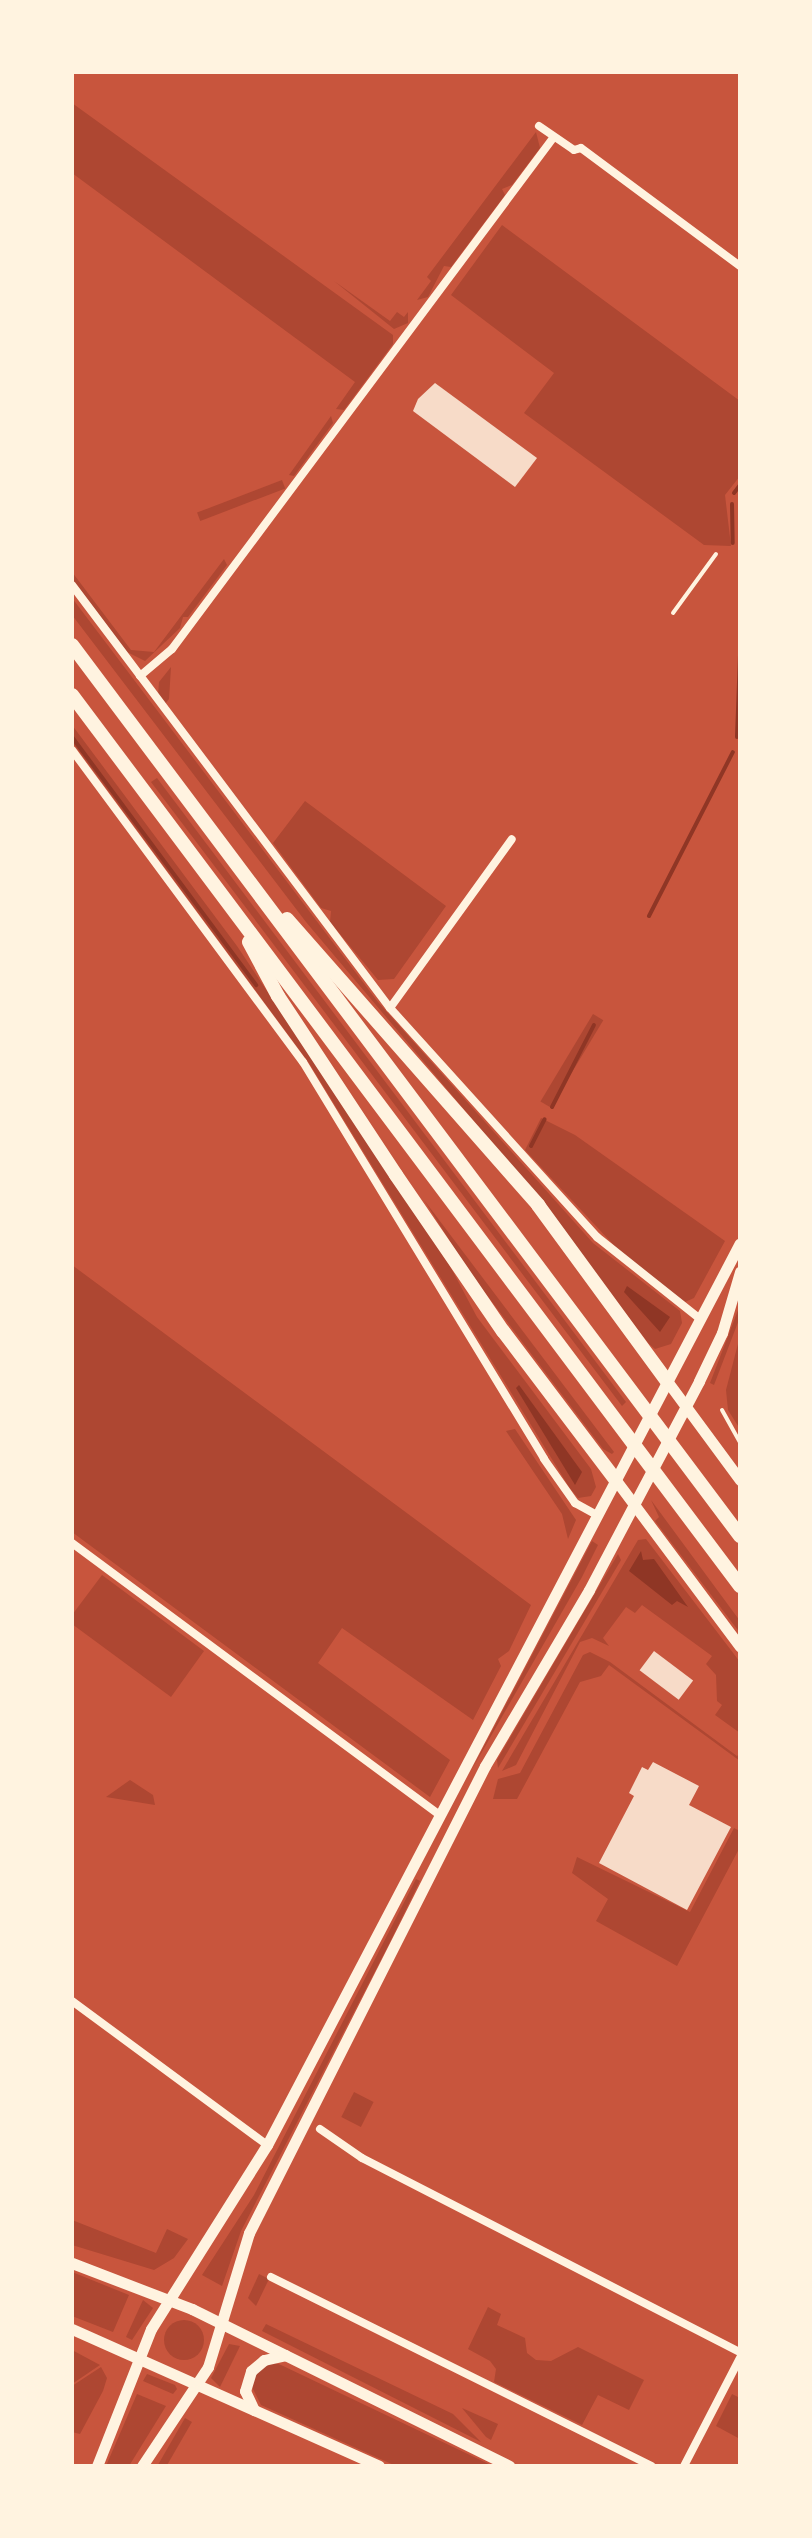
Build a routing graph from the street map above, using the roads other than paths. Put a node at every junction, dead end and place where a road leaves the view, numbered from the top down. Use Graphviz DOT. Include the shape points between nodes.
graph roads {
  1 [pos="539,126"];
  2 [pos="553,138"];
  3 [pos="740,266"];
  4 [pos="716,554"];
  5 [pos="72,585"];
  6 [pos="673,613"];
  7 [pos="72,645"];
  8 [pos="140,676"];
  9 [pos="72,695"];
  10 [pos="72,750"];
  11 [pos="512,839"];
  12 [pos="253,885"];
  13 [pos="226,900"];
  14 [pos="390,1008"];
  15 [pos="740,1243"];
  16 [pos="740,1272"];
  17 [pos="700,1319"];
  18 [pos="664,1388"];
  19 [pos="686,1407"];
  20 [pos="722,1410"];
  21 [pos="740,1442"];
  22 [pos="615,1479"];
  23 [pos="740,1480"];
  24 [pos="634,1505"];
  25 [pos="597,1515"];
  26 [pos="740,1536"];
  27 [pos="72,1543"];
  28 [pos="740,1586"];
  29 [pos="740,1647"];
  30 [pos="439,1815"];
  31 [pos="72,2001"];
  32 [pos="320,2129"];
  33 [pos="267,2145"];
  34 [pos="72,2263"];
  35 [pos="271,2277"];
  36 [pos="168,2300"];
  37 [pos="223,2324"];
  38 [pos="72,2329"];
  39 [pos="288,2355"];
  40 [pos="740,2355"];
  41 [pos="140,2357"];
  42 [pos="197,2384"];
  43 [pos="255,2411"];
  44 [pos="97,2466"];
  45 [pos="142,2466"];
  46 [pos="379,2466"];
  47 [pos="509,2466"];
  48 [pos="652,2466"];
  49 [pos="684,2466"];
  1 -- 2 [label="street"];
  2 -- 3 [label="street" via="574,150 581,148"];
  2 -- 8 [label="street" via="172,649"];
  4 -- 6 [label="lane"];
  5 -- 8 [label="street"];
  7 -- 12 [label="highway"];
  8 -- 14 [label="street"];
  9 -- 13 [label="highway"];
  10 -- 25 [label="street" via="303,1062 552,1471 575,1503"];
  11 -- 14 [label="street"];
  12 -- 18 [label="highway" via="324,956 529,1194"];
  12 -- 26 [label="highway"];
  13 -- 22 [label="highway" via="278,996 396,1175 503,1331"];
  13 -- 28 [label="highway"];
  14 -- 17 [label="street" via="597,1237"];
  15 -- 17 [label="main road"];
  16 -- 19 [label="main road" via="722,1333"];
  17 -- 18 [label="main road"];
  18 -- 19 [label="main road"];
  18 -- 22 [label="main road"];
  19 -- 23 [label="main road"];
  19 -- 24 [label="main road"];
  20 -- 21 [label="lane"];
  22 -- 24 [label="main road"];
  22 -- 25 [label="main road"];
  24 -- 29 [label="main road"];
  24 -- 37 [label="main road" via="485,1766 249,2233"];
  25 -- 30 [label="main road"];
  27 -- 30 [label="street"];
  30 -- 33 [label="main road"];
  31 -- 33 [label="street"];
  32 -- 40 [label="street" via="362,2158"];
  33 -- 36 [label="main road"];
  34 -- 36 [label="main road"];
  35 -- 48 [label="street"];
  36 -- 37 [label="main road"];
  36 -- 41 [label="main road"];
  37 -- 39 [label="main road"];
  37 -- 42 [label="main road"];
  38 -- 41 [label="main road"];
  39 -- 43 [label="main road" via="264,2360 251,2371 245,2391"];
  39 -- 47 [label="main road"];
  40 -- 49 [label="street"];
  41 -- 42 [label="main road"];
  41 -- 44 [label="main road"];
  42 -- 43 [label="main road"];
  42 -- 45 [label="main road"];
  43 -- 46 [label="main road"];
}
